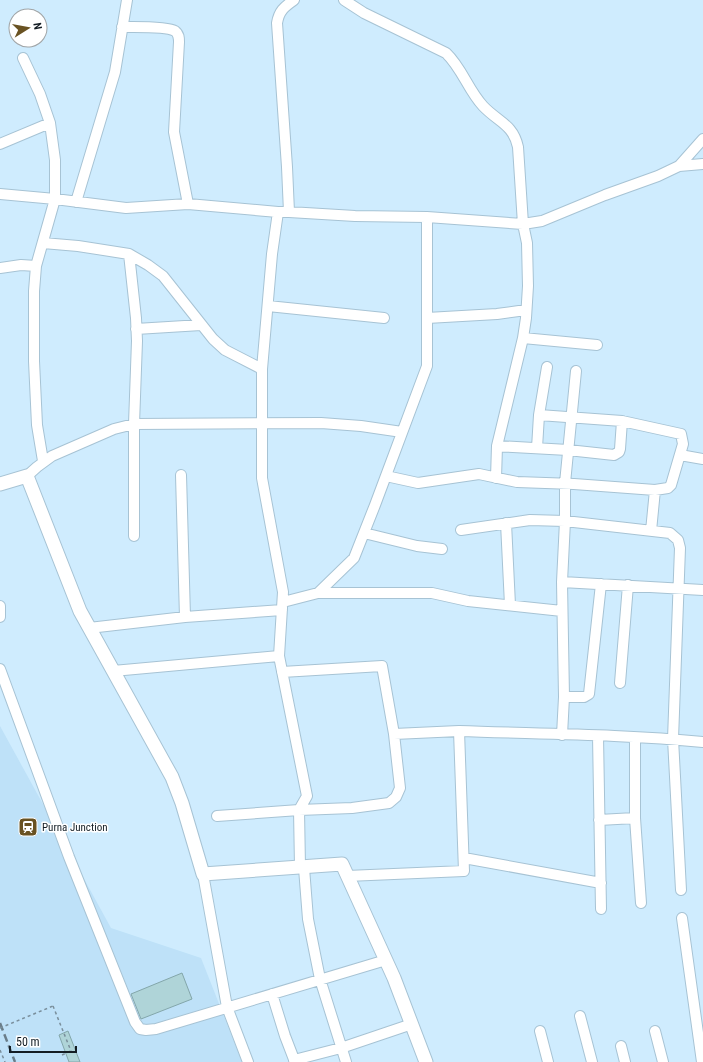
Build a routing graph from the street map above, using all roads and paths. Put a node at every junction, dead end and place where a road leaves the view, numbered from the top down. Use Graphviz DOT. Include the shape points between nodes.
graph roads {
  1 [pos="127,0"];
  2 [pos="294,0"];
  3 [pos="344,0"];
  4 [pos="122,27"];
  5 [pos="23,58"];
  6 [pos="50,124"];
  7 [pos="703,139"];
  8 [pos="0,144"];
  9 [pos="703,164"];
  10 [pos="679,166"];
  11 [pos="0,194"];
  12 [pos="55,199"];
  13 [pos="76,202"];
  14 [pos="188,204"];
  15 [pos="283,212"];
  16 [pos="427,217"];
  17 [pos="523,224"];
  18 [pos="43,243"];
  19 [pos="129,254"];
  20 [pos="36,266"];
  21 [pos="0,268"];
  22 [pos="268,306"];
  23 [pos="526,310"];
  24 [pos="384,318"];
  25 [pos="427,318"];
  26 [pos="201,325"];
  27 [pos="136,330"];
  28 [pos="523,338"];
  29 [pos="597,345"];
  30 [pos="547,367"];
  31 [pos="262,369"];
  32 [pos="576,370"];
  33 [pos="539,415"];
  34 [pos="571,418"];
  35 [pos="622,422"];
  36 [pos="262,423"];
  37 [pos="134,424"];
  38 [pos="402,432"];
  39 [pos="497,446"];
  40 [pos="537,448"];
  41 [pos="568,450"];
  42 [pos="680,455"];
  43 [pos="703,459"];
  44 [pos="43,461"];
  45 [pos="181,474"];
  46 [pos="27,476"];
  47 [pos="386,476"];
  48 [pos="496,478"];
  49 [pos="565,483"];
  50 [pos="0,484"];
  51 [pos="655,490"];
  52 [pos="566,521"];
  53 [pos="506,523"];
  54 [pos="461,530"];
  55 [pos="651,531"];
  56 [pos="364,533"];
  57 [pos="134,536"];
  58 [pos="442,549"];
  59 [pos="562,582"];
  60 [pos="601,584"];
  61 [pos="628,585"];
  62 [pos="679,588"];
  63 [pos="703,590"];
  64 [pos="318,593"];
  65 [pos="510,605"];
  66 [pos="0,606"];
  67 [pos="282,606"];
  68 [pos="562,611"];
  69 [pos="0,617"];
  70 [pos="185,617"];
  71 [pos="89,628"];
  72 [pos="279,656"];
  73 [pos="0,670"];
  74 [pos="113,671"];
  75 [pos="282,672"];
  76 [pos="620,684"];
  77 [pos="564,697"];
  78 [pos="460,731"];
  79 [pos="394,734"];
  80 [pos="562,735"];
  81 [pos="598,736"];
  82 [pos="635,738"];
  83 [pos="673,739"];
  84 [pos="703,742"];
  85 [pos="299,810"];
  86 [pos="217,816"];
  87 [pos="635,818"];
  88 [pos="599,820"];
  89 [pos="464,858"];
  90 [pos="302,868"];
  91 [pos="203,874"];
  92 [pos="347,876"];
  93 [pos="601,883"];
  94 [pos="681,890"];
  95 [pos="641,903"];
  96 [pos="601,909"];
  97 [pos="682,918"];
  98 [pos="386,960"];
  99 [pos="320,979"];
  100 [pos="272,994"];
  101 [pos="227,1006"];
  102 [pos="580,1016"];
  103 [pos="412,1024"];
  104 [pos="0,1028"];
  105 [pos="540,1031"];
  106 [pos="655,1031"];
  107 [pos="621,1046"];
  108 [pos="340,1048"];
  109 [pos="0,1050"];
  110 [pos="74,1050"];
  111 [pos="71,1051"];
  112 [pos="62,1055"];
  113 [pos="295,1061"];
  114 [pos="5,1062"];
  115 [pos="248,1062"];
  116 [pos="346,1062"];
  117 [pos="426,1062"];
  118 [pos="548,1062"];
  119 [pos="592,1062"];
  120 [pos="625,1062"];
  121 [pos="663,1062"];
  122 [pos="702,1062"];
  1 -- 4 [label="street"];
  2 -- 15 [label="street" via="280,12 277,23 287,167"];
  3 -- 17 [label="street" via="364,13 446,53 454,60 482,105 512,131 518,147"];
  4 -- 13 [label="street" via="115,72"];
  4 -- 14 [label="street" via="164,28 174,30 178,35 174,132"];
  5 -- 6 [label="street" via="40,94"];
  6 -- 8 [label="street"];
  6 -- 12 [label="street" via="55,160"];
  7 -- 10 [label="street"];
  9 -- 10 [label="street"];
  10 -- 17 [label="street" via="554,217"];
  11 -- 12 [label="street"];
  12 -- 13 [label="street"];
  12 -- 18 [label="street"];
  13 -- 14 [label="street" via="126,208"];
  14 -- 15 [label="street"];
  15 -- 16 [label="street"];
  15 -- 22 [label="street" via="272,254"];
  16 -- 17 [label="street"];
  16 -- 25 [label="street"];
  17 -- 23 [label="street" via="527,243"];
  18 -- 19 [label="street"];
  18 -- 20 [label="street"];
  19 -- 26 [label="street" via="162,276"];
  19 -- 27 [label="street"];
  20 -- 21 [label="street"];
  20 -- 44 [label="street" via="36,411"];
  22 -- 24 [label="street"];
  22 -- 31 [label="street"];
  23 -- 25 [label="street"];
  23 -- 28 [label="street"];
  25 -- 38 [label="street" via="427,366"];
  26 -- 27 [label="street"];
  26 -- 31 [label="street" via="225,350"];
  27 -- 37 [label="street"];
  28 -- 29 [label="street"];
  28 -- 39 [label="street"];
  30 -- 33 [label="street"];
  31 -- 36 [label="street"];
  32 -- 34 [label="street"];
  33 -- 34 [label="street"];
  33 -- 40 [label="street"];
  34 -- 35 [label="street"];
  34 -- 41 [label="street"];
  35 -- 41 [label="street" via="620,448 617,454"];
  35 -- 42 [label="street" via="681,434 683,444"];
  36 -- 37 [label="street"];
  36 -- 38 [label="street" via="322,423"];
  36 -- 67 [label="street" via="262,478 282,584"];
  37 -- 44 [label="street" via="114,429"];
  37 -- 57 [label="street"];
  38 -- 47 [label="street"];
  39 -- 40 [label="street"];
  39 -- 48 [label="street"];
  40 -- 41 [label="street"];
  41 -- 49 [label="street"];
  42 -- 43 [label="street"];
  42 -- 51 [label="street" via="671,485"];
  44 -- 46 [label="street"];
  45 -- 70 [label="street"];
  46 -- 50 [label="main road"];
  46 -- 71 [label="main road"];
  47 -- 48 [label="street" via="418,483 479,474"];
  47 -- 56 [label="street"];
  48 -- 49 [label="street" via="517,482"];
  49 -- 51 [label="street"];
  49 -- 52 [label="street"];
  51 -- 55 [label="street"];
  52 -- 53 [label="street" via="530,520"];
  52 -- 55 [label="street"];
  52 -- 59 [label="street"];
  53 -- 54 [label="street"];
  53 -- 65 [label="street"];
  55 -- 62 [label="street" via="670,533 678,540"];
  56 -- 58 [label="street" via="417,546"];
  56 -- 64 [label="street" via="354,558"];
  59 -- 60 [label="street"];
  59 -- 68 [label="street"];
  60 -- 61 [label="street"];
  60 -- 77 [label="street" via="589,694 584,697"];
  61 -- 62 [label="street"];
  61 -- 76 [label="street"];
  62 -- 63 [label="street"];
  62 -- 83 [label="street"];
  64 -- 65 [label="street" via="432,593 468,601"];
  64 -- 67 [label="street"];
  65 -- 68 [label="street"];
  66 -- 69 [label="street"];
  67 -- 70 [label="street"];
  67 -- 72 [label="street"];
  68 -- 77 [label="street"];
  70 -- 71 [label="street"];
  71 -- 74 [label="main road"];
  72 -- 74 [label="street"];
  72 -- 75 [label="street"];
  73 -- 101 [label="street" via="69,857 135,1022 140,1029 156,1029"];
  74 -- 91 [label="main road" via="172,777"];
  75 -- 79 [label="street" via="382,666"];
  75 -- 85 [label="street" via="307,796"];
  77 -- 80 [label="street"];
  78 -- 79 [label="street"];
  78 -- 80 [label="street"];
  78 -- 89 [label="street"];
  79 -- 85 [label="street" via="400,788 396,797 389,803 352,808"];
  80 -- 81 [label="street"];
  81 -- 82 [label="street"];
  81 -- 88 [label="street"];
  82 -- 83 [label="street"];
  82 -- 87 [label="street"];
  83 -- 84 [label="street"];
  83 -- 94 [label="street"];
  85 -- 86 [label="street"];
  85 -- 90 [label="street"];
  87 -- 88 [label="street"];
  87 -- 95 [label="street"];
  88 -- 93 [label="street"];
  89 -- 92 [label="street" via="464,870"];
  89 -- 93 [label="street"];
  90 -- 91 [label="main road"];
  90 -- 92 [label="main road" via="342,864"];
  90 -- 99 [label="street" via="308,919"];
  91 -- 101 [label="street"];
  92 -- 98 [label="main road"];
  93 -- 96 [label="street"];
  97 -- 122 [label="street"];
  98 -- 99 [label="street"];
  98 -- 103 [label="main road"];
  99 -- 100 [label="street"];
  99 -- 108 [label="street"];
  100 -- 101 [label="street"];
  100 -- 113 [label="street" via="284,1036"];
  101 -- 115 [label="street"];
  102 -- 119 [label="street"];
  103 -- 108 [label="street"];
  103 -- 117 [label="main road"];
  104 -- 111 [label="path, bridge" via="53,1006"];
  105 -- 118 [label="street"];
  106 -- 121 [label="street"];
  107 -- 120 [label="street"];
  108 -- 113 [label="street"];
  108 -- 116 [label="street"];
  109 -- 114 [label="path"];
  110 -- 111 [label="path"];
  111 -- 112 [label="path"];
}
